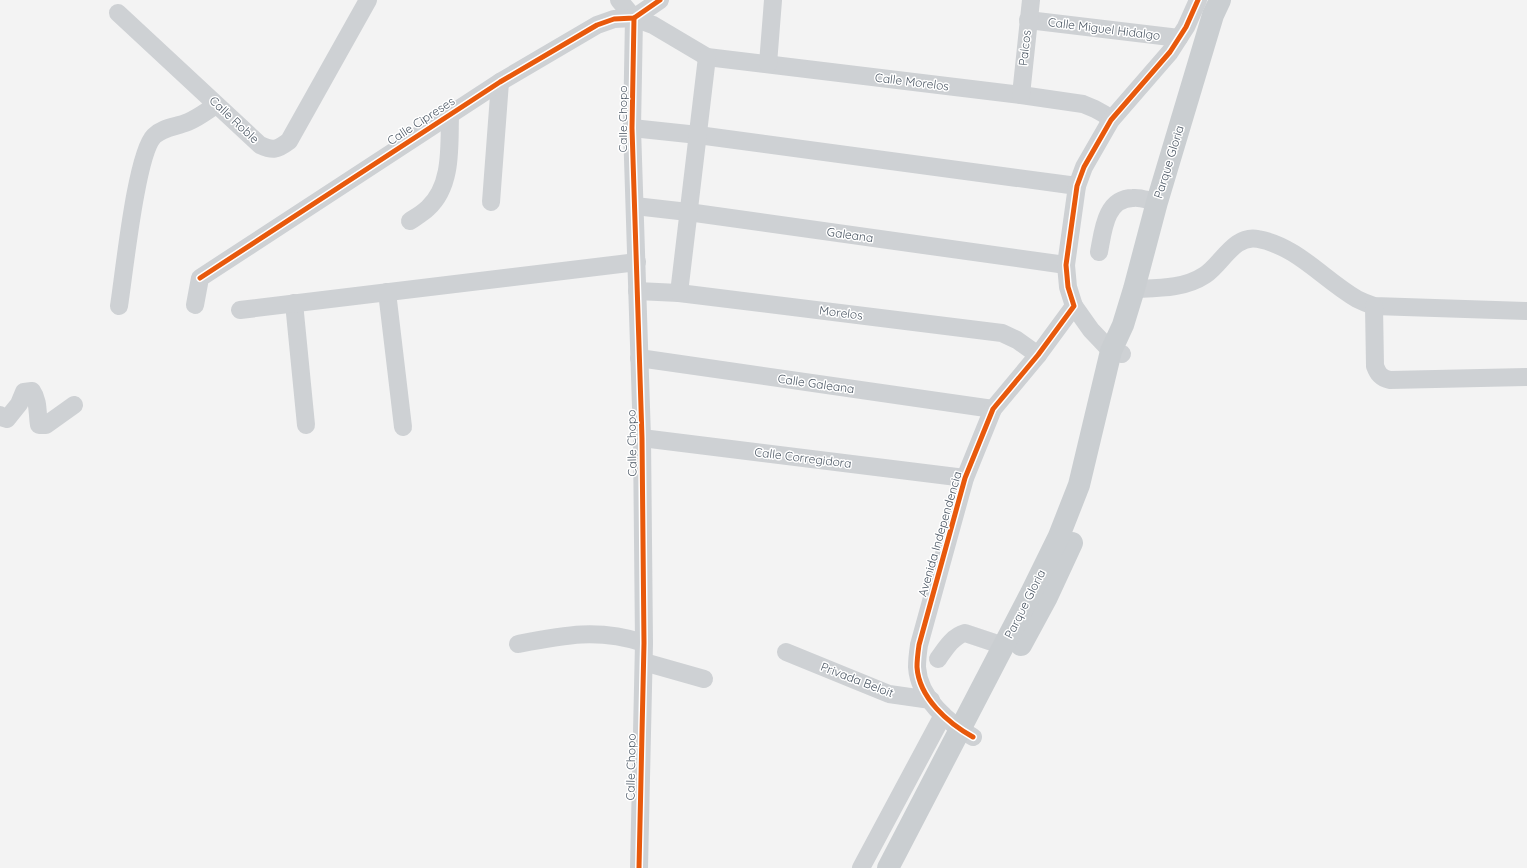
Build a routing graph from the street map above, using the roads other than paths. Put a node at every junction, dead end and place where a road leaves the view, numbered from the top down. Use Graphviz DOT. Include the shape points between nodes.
graph roads {
  1 [pos="368,0"];
  2 [pos="619,0"];
  3 [pos="660,0"];
  4 [pos="773,0"];
  5 [pos="1030,0"];
  6 [pos="1198,0"];
  7 [pos="1220,0"];
  8 [pos="118,13"];
  9 [pos="634,18"];
  10 [pos="1028,20"];
  11 [pos="1179,38"];
  12 [pos="707,57"];
  13 [pos="768,64"];
  14 [pos="500,82"];
  15 [pos="1021,95"];
  16 [pos="216,105"];
  17 [pos="450,114"];
  18 [pos="1111,120"];
  19 [pos="632,128"];
  20 [pos="698,135"];
  21 [pos="1077,186"];
  22 [pos="491,202"];
  23 [pos="1157,202"];
  24 [pos="634,206"];
  25 [pos="688,212"];
  26 [pos="410,221"];
  27 [pos="1099,252"];
  28 [pos="636,262"];
  29 [pos="1066,266"];
  30 [pos="1134,289"];
  31 [pos="637,291"];
  32 [pos="387,292"];
  33 [pos="679,293"];
  34 [pos="294,303"];
  35 [pos="195,305"];
  36 [pos="119,306"];
  37 [pos="1074,306"];
  38 [pos="1374,306"];
  39 [pos="240,310"];
  40 [pos="1527,311"];
  41 [pos="1116,352"];
  42 [pos="1038,354"];
  43 [pos="639,358"];
  44 [pos="1527,377"];
  45 [pos="74,405"];
  46 [pos="992,409"];
  47 [pos="0,415"];
  48 [pos="306,425"];
  49 [pos="403,427"];
  50 [pos="642,438"];
  51 [pos="965,478"];
  52 [pos="644,643"];
  53 [pos="518,644"];
  54 [pos="1004,646"];
  55 [pos="786,652"];
  56 [pos="938,659"];
  57 [pos="644,662"];
  58 [pos="704,679"];
  59 [pos="931,700"];
  60 [pos="944,715"];
  61 [pos="967,733"];
  62 [pos="639,868"];
  63 [pos="861,868"];
  64 [pos="888,868"];
  65 [pos="904,868"];
  1 -- 16 [label="street, Calle Roble" via="289,141 280,148 269,149 260,145"];
  2 -- 9 [label="street"];
  3 -- 9 [label="street"];
  4 -- 13 [label="street"];
  5 -- 10 [label="street, Palcos"];
  6 -- 11 [label="street"];
  7 -- 23 [label="main road, Parque Gloria" via="1213,15"];
  8 -- 16 [label="street, Calle Roble"];
  9 -- 12 [label="street, Calle Morelos" via="653,25"];
  9 -- 14 [label="street, Calle Cipreses" via="614,19 597,25"];
  9 -- 19 [label="street, Calle Chopo"];
  10 -- 11 [label="street, Calle Miguel Hidalgo"];
  10 -- 15 [label="street, Palcos"];
  11 -- 18 [label="street" via="1170,52"];
  12 -- 13 [label="street, Calle Morelos"];
  12 -- 20 [label="street"];
  13 -- 15 [label="street, Calle Morelos"];
  14 -- 17 [label="street, Calle Cipreses"];
  14 -- 22 [label="street"];
  15 -- 18 [label="street, Calle Morelos" via="1083,104 1096,109"];
  16 -- 36 [label="street" via="189,122 164,129 153,137 146,150 134,202"];
  17 -- 26 [label="street" via="447,173 441,191 429,208"];
  17 -- 35 [label="street, Calle Cipreses" via="200,278"];
  18 -- 21 [label="street" via="1084,167"];
  19 -- 20 [label="street"];
  19 -- 24 [label="street, Calle Chopo"];
  20 -- 21 [label="street"];
  20 -- 25 [label="street"];
  21 -- 29 [label="street"];
  23 -- 27 [label="street" via="1133,198 1122,199 1112,206 1106,217"];
  23 -- 30 [label="main road, Parque Gloria"];
  24 -- 25 [label="street, Galeana"];
  24 -- 28 [label="street, Calle Chopo"];
  25 -- 29 [label="street, Galeana"];
  25 -- 33 [label="street"];
  28 -- 31 [label="street, Calle Chopo"];
  28 -- 32 [label="street"];
  29 -- 37 [label="street" via="1068,287"];
  30 -- 38 [label="street" via="1184,284 1205,275 1242,240 1257,238 1296,255 1357,299"];
  30 -- 41 [label="main road, Parque Gloria"];
  31 -- 33 [label="street, Morelos"];
  31 -- 43 [label="street, Calle Chopo"];
  32 -- 34 [label="street"];
  32 -- 49 [label="street"];
  33 -- 42 [label="street, Morelos" via="1002,333"];
  34 -- 39 [label="street"];
  34 -- 48 [label="street"];
  37 -- 41 [label="street" via="1091,330"];
  37 -- 42 [label="street, Avenida Independencia"];
  38 -- 40 [label="street"];
  38 -- 44 [label="street" via="1375,366 1382,378 1390,380"];
  41 -- 54 [label="main road, Parque Gloria" via="1079,485 1059,536"];
  41 -- 61 [label="main road, Parque Gloria" via="1093,487 1074,539 1043,604"];
  42 -- 46 [label="street, Avenida Independencia"];
  43 -- 46 [label="street, Calle Galeana"];
  43 -- 50 [label="street, Calle Chopo"];
  45 -- 47 [label="street" via="46,426 39,425 37,398 32,391 24,392 19,404 7,419"];
  46 -- 51 [label="street, Avenida Independencia"];
  50 -- 51 [label="street, Calle Corregidora"];
  50 -- 52 [label="street, Calle Chopo"];
  51 -- 59 [label="street, Avenida Independencia" via="919,645 917,667 921,684"];
  52 -- 53 [label="street" via="590,633"];
  52 -- 57 [label="street, Calle Chopo"];
  54 -- 56 [label="street" via="965,633 959,634"];
  54 -- 61 [label="main road, Parque Gloria"];
  55 -- 59 [label="street, Privada Beloit" via="889,694"];
  57 -- 58 [label="street"];
  57 -- 62 [label="street, Calle Chopo"];
  59 -- 60 [label="street, Avenida Independencia"];
  60 -- 61 [label="street, Avenida Independencia"];
  60 -- 63 [label="street"];
  61 -- 64 [label="main road, Parque Gloria"];
  61 -- 65 [label="main road, Parque Gloria"];
}
